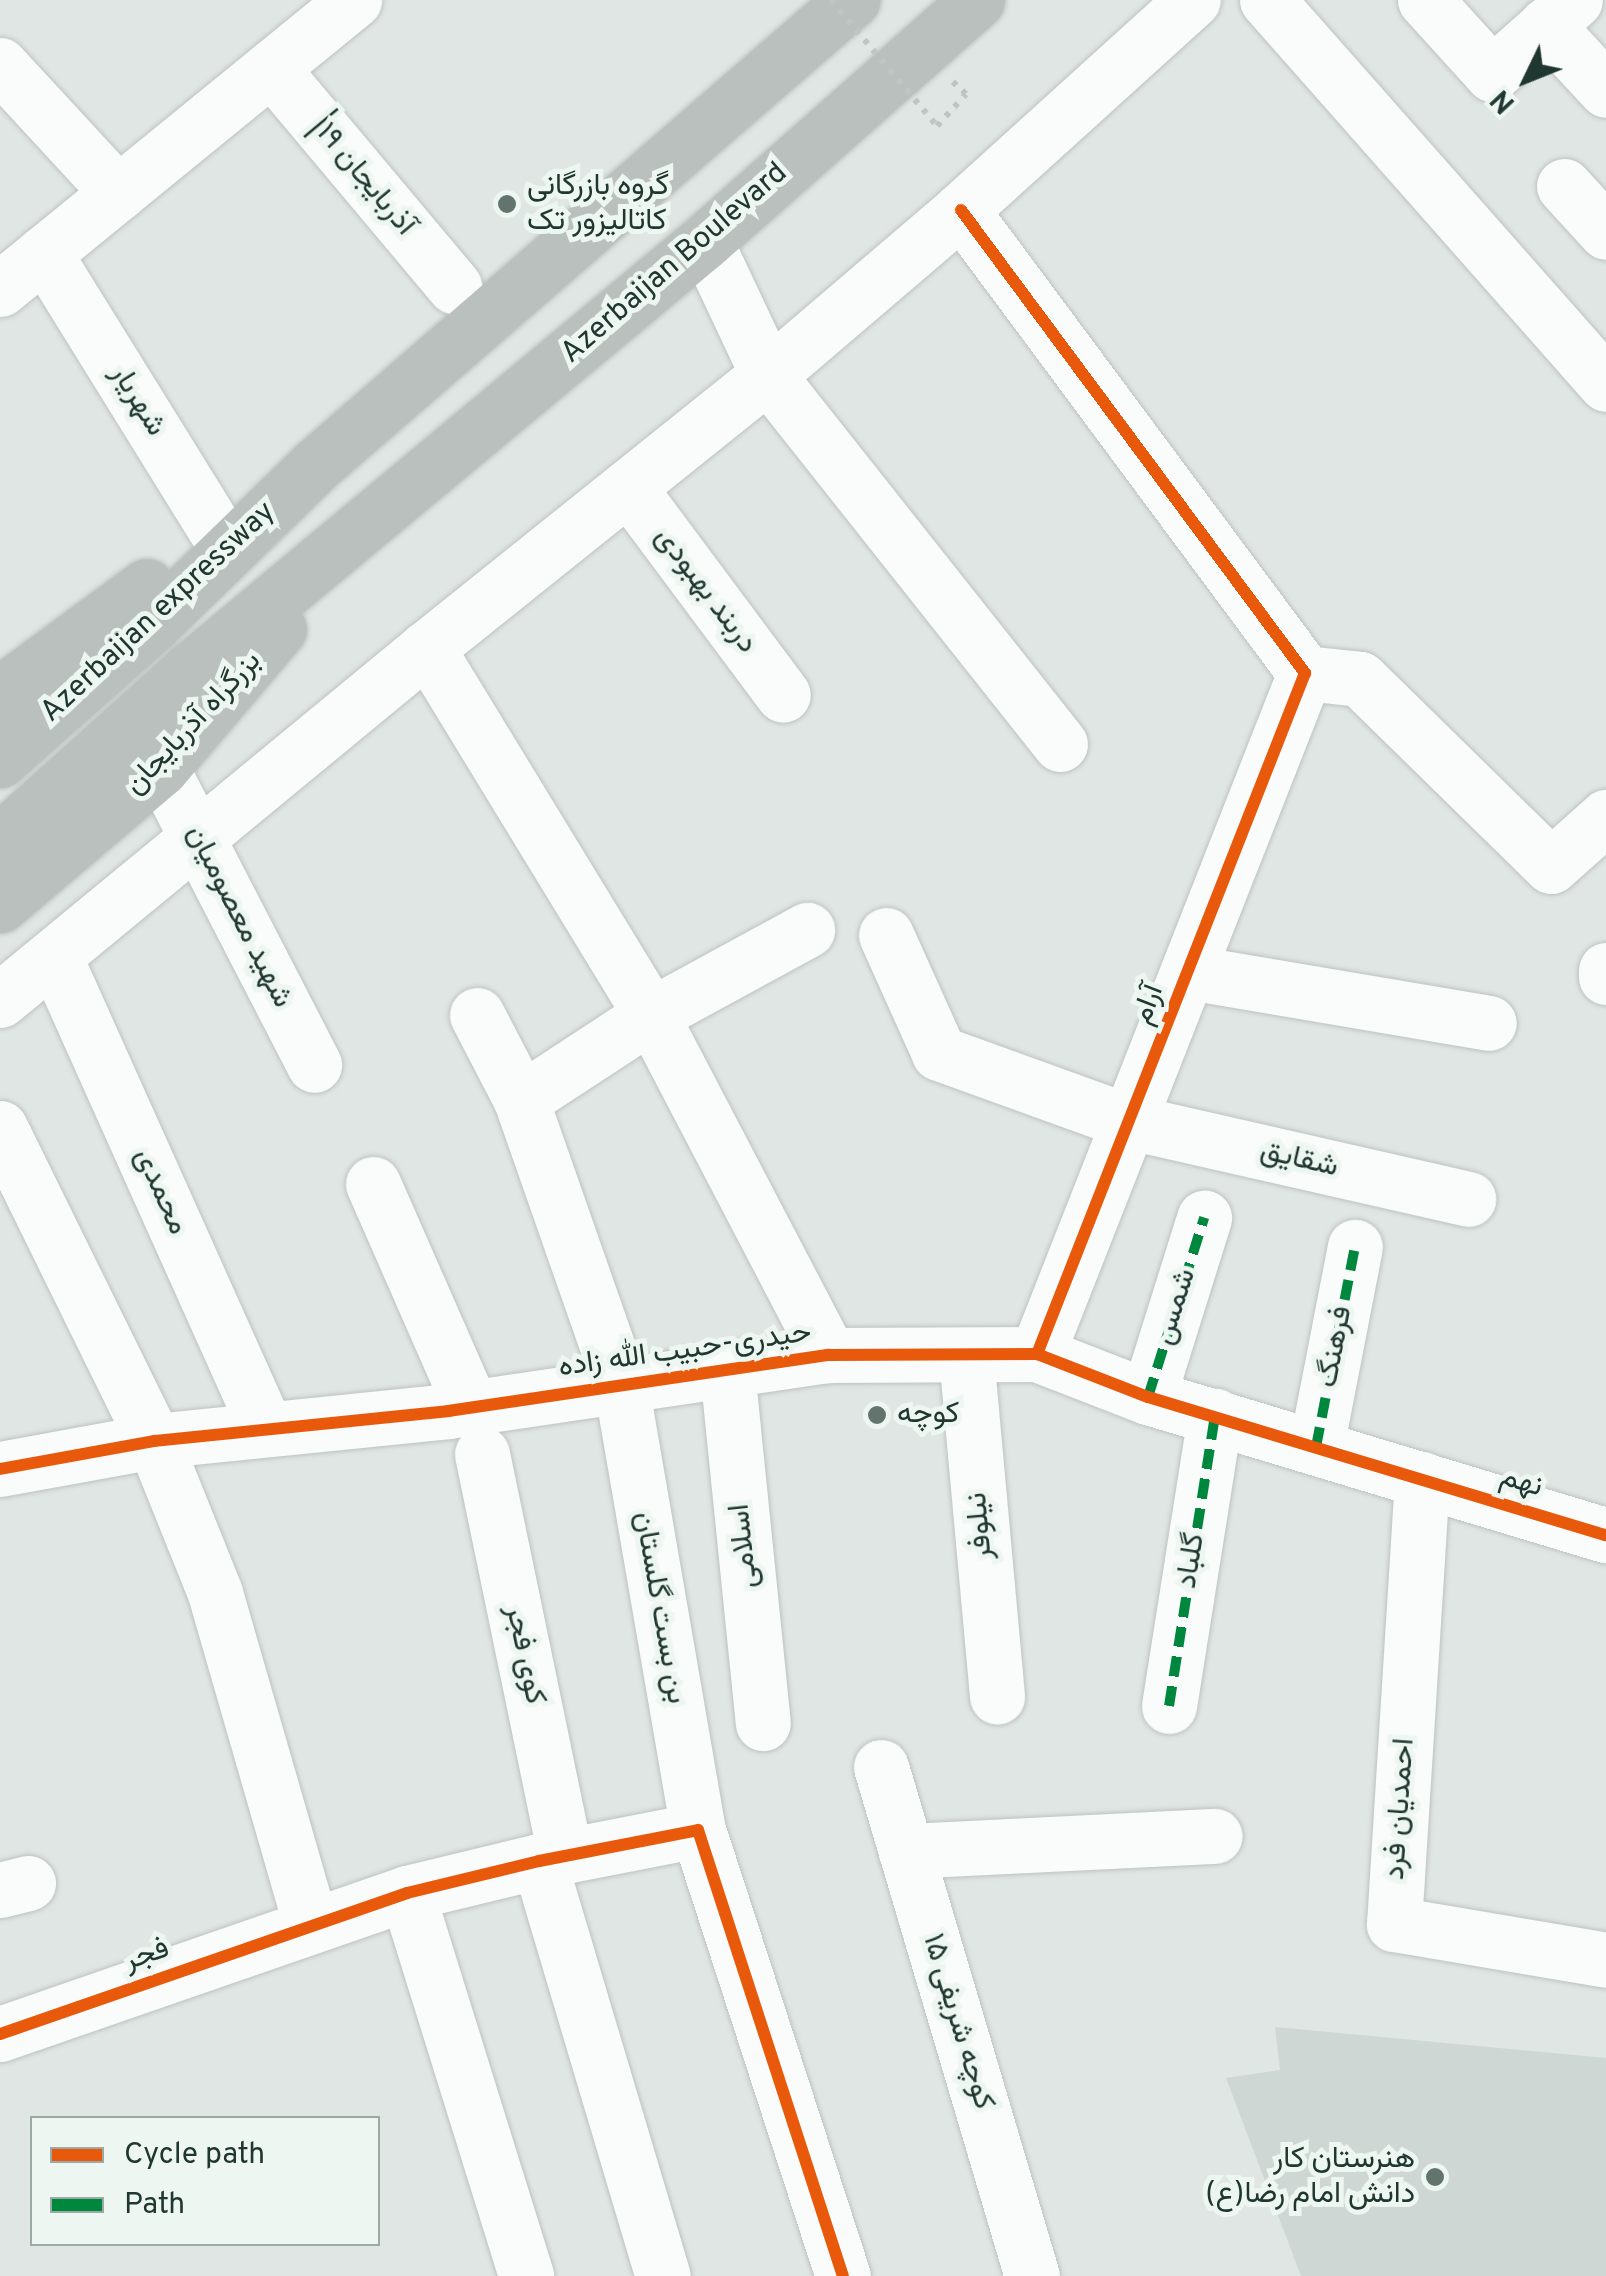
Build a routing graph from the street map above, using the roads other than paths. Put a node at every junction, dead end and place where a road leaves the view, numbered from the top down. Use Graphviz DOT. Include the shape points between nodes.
graph roads {
  1 [pos="852,0"];
  2 [pos="977,0"];
  3 [pos="1193,0"];
  4 [pos="1267,0"];
  5 [pos="1425,0"];
  6 [pos="348,2"];
  7 [pos="1561,12"];
  8 [pos="0,65"];
  9 [pos="271,68"];
  10 [pos="1606,90"];
  11 [pos="1564,186"];
  12 [pos="118,194"];
  13 [pos="961,210"];
  14 [pos="1606,232"];
  15 [pos="705,241"];
  16 [pos="44,253"];
  17 [pos="454,286"];
  18 [pos="0,289"];
  19 [pos="768,375"];
  20 [pos="1606,384"];
  21 [pos="628,487"];
  22 [pos="369,524"];
  23 [pos="224,542"];
  24 [pos="427,648"];
  25 [pos="1305,673"];
  26 [pos="1,692"];
  27 [pos="783,695"];
  28 [pos="1060,744"];
  29 [pos="0,760"];
  30 [pos="161,768"];
  31 [pos="1606,817"];
  32 [pos="197,838"];
  33 [pos="0,840"];
  34 [pos="0,905"];
  35 [pos="808,930"];
  36 [pos="886,935"];
  37 [pos="54,956"];
  38 [pos="1188,972"];
  39 [pos="0,1000"];
  40 [pos="477,1015"];
  41 [pos="651,1016"];
  42 [pos="1489,1023"];
  43 [pos="314,1065"];
  44 [pos="521,1100"];
  45 [pos="1130,1122"];
  46 [pos="0,1128"];
  47 [pos="373,1184"];
  48 [pos="1468,1200"];
  49 [pos="1204,1218"];
  50 [pos="1355,1247"];
  51 [pos="966,1354"];
  52 [pos="1036,1354"];
  53 [pos="829,1356"];
  54 [pos="727,1370"];
  55 [pos="621,1385"];
  56 [pos="1148,1397"];
  57 [pos="1215,1416"];
  58 [pos="266,1429"];
  59 [pos="477,1431"];
  60 [pos="154,1441"];
  61 [pos="1316,1447"];
  62 [pos="0,1469"];
  63 [pos="1422,1479"];
  64 [pos="1606,1535"];
  65 [pos="997,1697"];
  66 [pos="1169,1706"];
  67 [pos="763,1723"];
  68 [pos="881,1768"];
  69 [pos="698,1830"];
  70 [pos="1215,1836"];
  71 [pos="906,1851"];
  72 [pos="552,1858"];
  73 [pos="407,1893"];
  74 [pos="311,1925"];
  75 [pos="1606,1960"];
  76 [pos="0,2034"];
  77 [pos="526,2276"];
  78 [pos="663,2276"];
  79 [pos="843,2276"];
  80 [pos="1032,2276"];
  1 -- 23 [label="highway"];
  2 -- 15 [label="highway, Azerbaijan Boulevard"];
  3 -- 13 [label="street"];
  4 -- 20 [label="street"];
  5 -- 7 [label="street" via="1492,74"];
  6 -- 9 [label="street"];
  7 -- 10 [label="street"];
  8 -- 12 [label="street"];
  9 -- 12 [label="street"];
  9 -- 17 [label="street, |آذربایجان ۱۹"];
  11 -- 14 [label="street"];
  12 -- 16 [label="street"];
  13 -- 19 [label="street"];
  13 -- 25 [label="street"];
  15 -- 19 [label="street"];
  15 -- 22 [label="highway, Azerbaijan Boulevard"];
  16 -- 18 [label="street"];
  16 -- 23 [label="street, شهریار"];
  19 -- 21 [label="street"];
  19 -- 28 [label="street"];
  21 -- 24 [label="street"];
  21 -- 27 [label="street, دربند بهبودی"];
  22 -- 30 [label="highway, بزرگراه آذربایجان"];
  22 -- 33 [label="highway, Azerbaijan expressway" via="190,670"];
  23 -- 26 [label="highway"];
  23 -- 29 [label="highway, Azerbaijan expressway"];
  24 -- 32 [label="street"];
  24 -- 41 [label="street"];
  25 -- 31 [label="street" via="1360,679 1551,866"];
  25 -- 38 [label="street, آرام"];
  30 -- 32 [label="street, شهید معصومیان"];
  30 -- 34 [label="highway, بزرگراه آذربایجان"];
  32 -- 37 [label="street"];
  32 -- 43 [label="street, شهید معصومیان"];
  35 -- 41 [label="street"];
  36 -- 45 [label="street, شقایق" via="938,1053"];
  37 -- 39 [label="street"];
  37 -- 58 [label="street, محمدی"];
  38 -- 42 [label="street"];
  38 -- 45 [label="street, آرام"];
  40 -- 44 [label="street, بن بست گلستان"];
  41 -- 44 [label="street"];
  41 -- 53 [label="street"];
  44 -- 55 [label="street, بن بست گلستان"];
  45 -- 48 [label="street, شقایق"];
  45 -- 52 [label="street, آرام"];
  46 -- 60 [label="street"];
  47 -- 59 [label="street"];
  49 -- 56 [label="street, شمس"];
  50 -- 61 [label="street, فرهنگ"];
  51 -- 52 [label="street, حیدری-حبیب الله زاده"];
  51 -- 53 [label="street, حیدری-حبیب الله زاده"];
  51 -- 65 [label="street, نیلوفر"];
  52 -- 56 [label="street, حیدری-حبیب الله زاده"];
  53 -- 54 [label="street, حیدری-حبیب الله زاده"];
  54 -- 55 [label="street, حیدری-حبیب الله زاده"];
  54 -- 67 [label="street, اسلامی"];
  55 -- 59 [label="street, حیدری-حبیب الله زاده"];
  55 -- 69 [label="street, بن بست گلستان"];
  56 -- 57 [label="street, حیدری-حبیب الله زاده"];
  57 -- 61 [label="street, حیدری-حبیب الله زاده"];
  57 -- 66 [label="street, گلباد"];
  58 -- 59 [label="street, حیدری-حبیب الله زاده"];
  58 -- 60 [label="street, حیدری-حبیب الله زاده"];
  59 -- 72 [label="street, کوی فجر"];
  60 -- 62 [label="street, حیدری-حبیب الله زاده"];
  60 -- 74 [label="street" via="216,1594"];
  61 -- 63 [label="street, حیدری-حبیب الله زاده"];
  63 -- 64 [label="street, نهم"];
  63 -- 75 [label="street, احمدیان فرد" via="1394,1924"];
  68 -- 71 [label="street, کوچه شریفی ۱۵"];
  69 -- 72 [label="street, فجر"];
  69 -- 79 [label="street, بن بست گلستان"];
  70 -- 71 [label="street"];
  71 -- 80 [label="street, کوچه شریفی ۱۵"];
  72 -- 73 [label="street, فجر"];
  72 -- 78 [label="street, کوی فجر"];
  73 -- 74 [label="street, فجر"];
  73 -- 77 [label="street"];
  74 -- 76 [label="street, فجر"];
}
